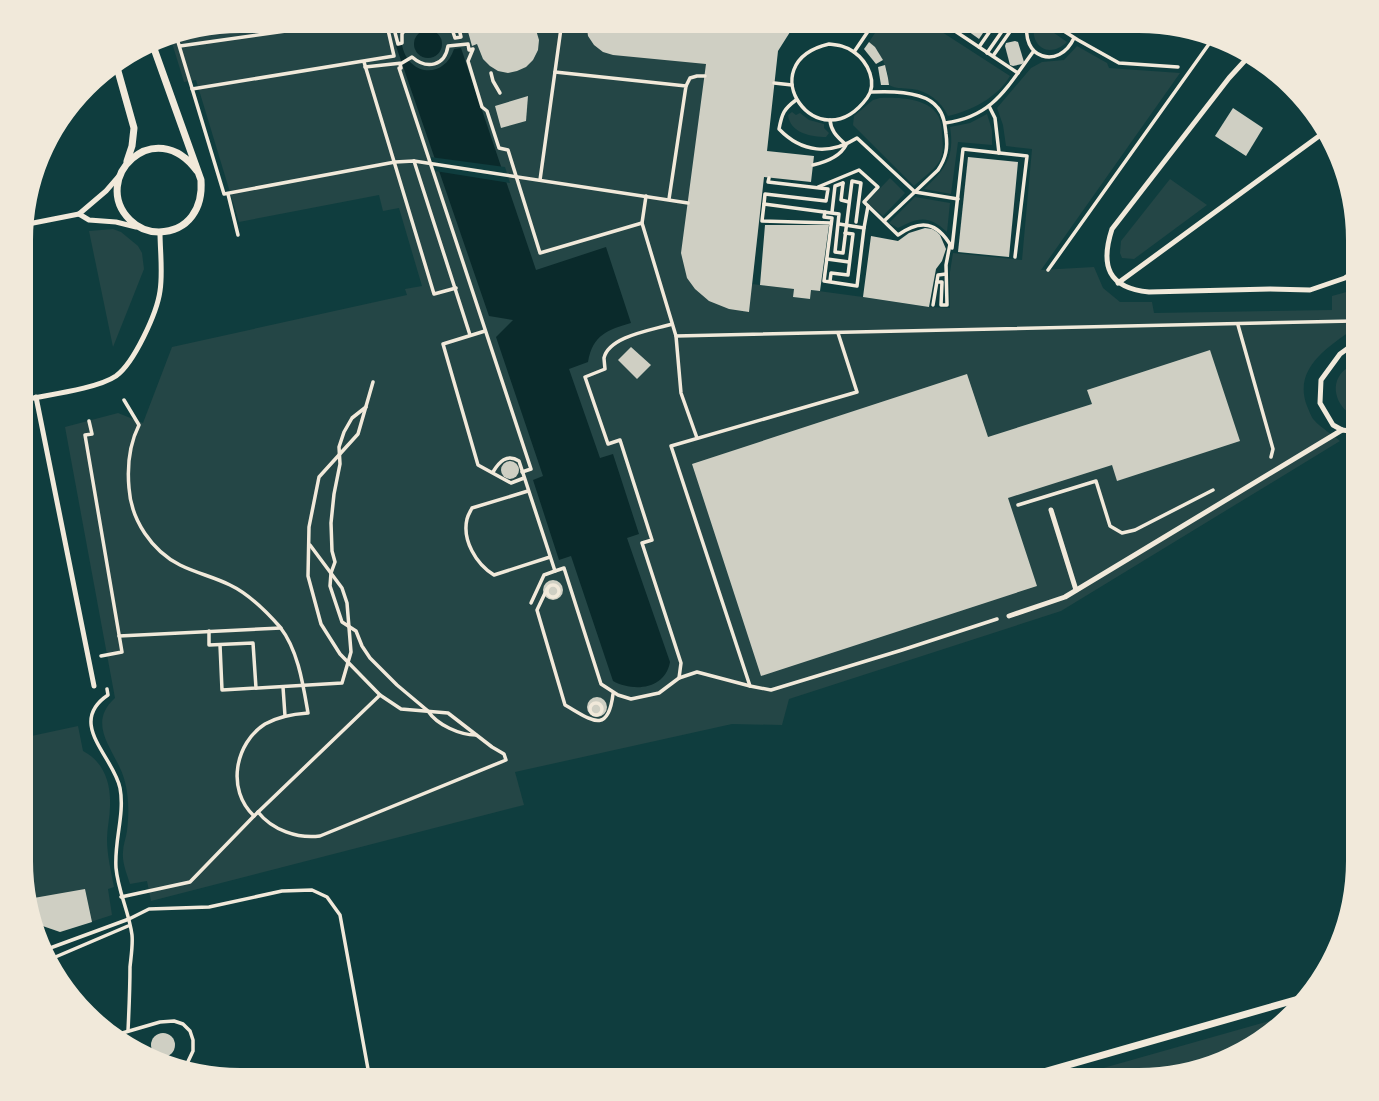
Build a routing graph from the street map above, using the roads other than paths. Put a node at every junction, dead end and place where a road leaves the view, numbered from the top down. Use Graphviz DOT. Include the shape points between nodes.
graph roads {
  1 [pos="155,52"];
  2 [pos="1244,62"];
  3 [pos="119,73"];
  4 [pos="1318,137"];
  5 [pos="126,164"];
  6 [pos="197,171"];
  7 [pos="120,174"];
  8 [pos="79,214"];
  9 [pos="34,223"];
  10 [pos="144,229"];
  11 [pos="160,232"];
  12 [pos="1346,277"];
  13 [pos="1118,283"];
  14 [pos="1346,350"];
  15 [pos="36,397"];
  16 [pos="1342,430"];
  17 [pos="1346,430"];
  18 [pos="1051,510"];
  19 [pos="1076,590"];
  20 [pos="1009,616"];
  21 [pos="94,686"];
  22 [pos="1289,1002"];
  23 [pos="1058,1068"];
  1 -- 6 [label="street"];
  2 -- 13 [label="lane" via="1112,229 1106,257"];
  3 -- 5 [label="street" via="134,128"];
  4 -- 13 [label="lane"];
  5 -- 6 [label="street" via="146,150 169,149 181,153"];
  5 -- 7 [label="street"];
  6 -- 11 [label="street" via="202,191 196,211 181,226"];
  7 -- 8 [label="lane"];
  7 -- 10 [label="street" via="118,200 123,212"];
  8 -- 9 [label="lane"];
  8 -- 10 [label="lane" via="89,220"];
  10 -- 11 [label="street"];
  11 -- 15 [label="lane" via="160,291 133,358 116,376"];
  12 -- 13 [label="lane" via="1310,290 1149,292"];
  14 -- 16 [label="lane" via="1321,380 1320,404 1333,425"];
  15 -- 21 [label="lane"];
  16 -- 17 [label="lane"];
  16 -- 19 [label="lane"];
  18 -- 19 [label="lane"];
  19 -- 20 [label="lane"];
  22 -- 23 [label="street"];
}
